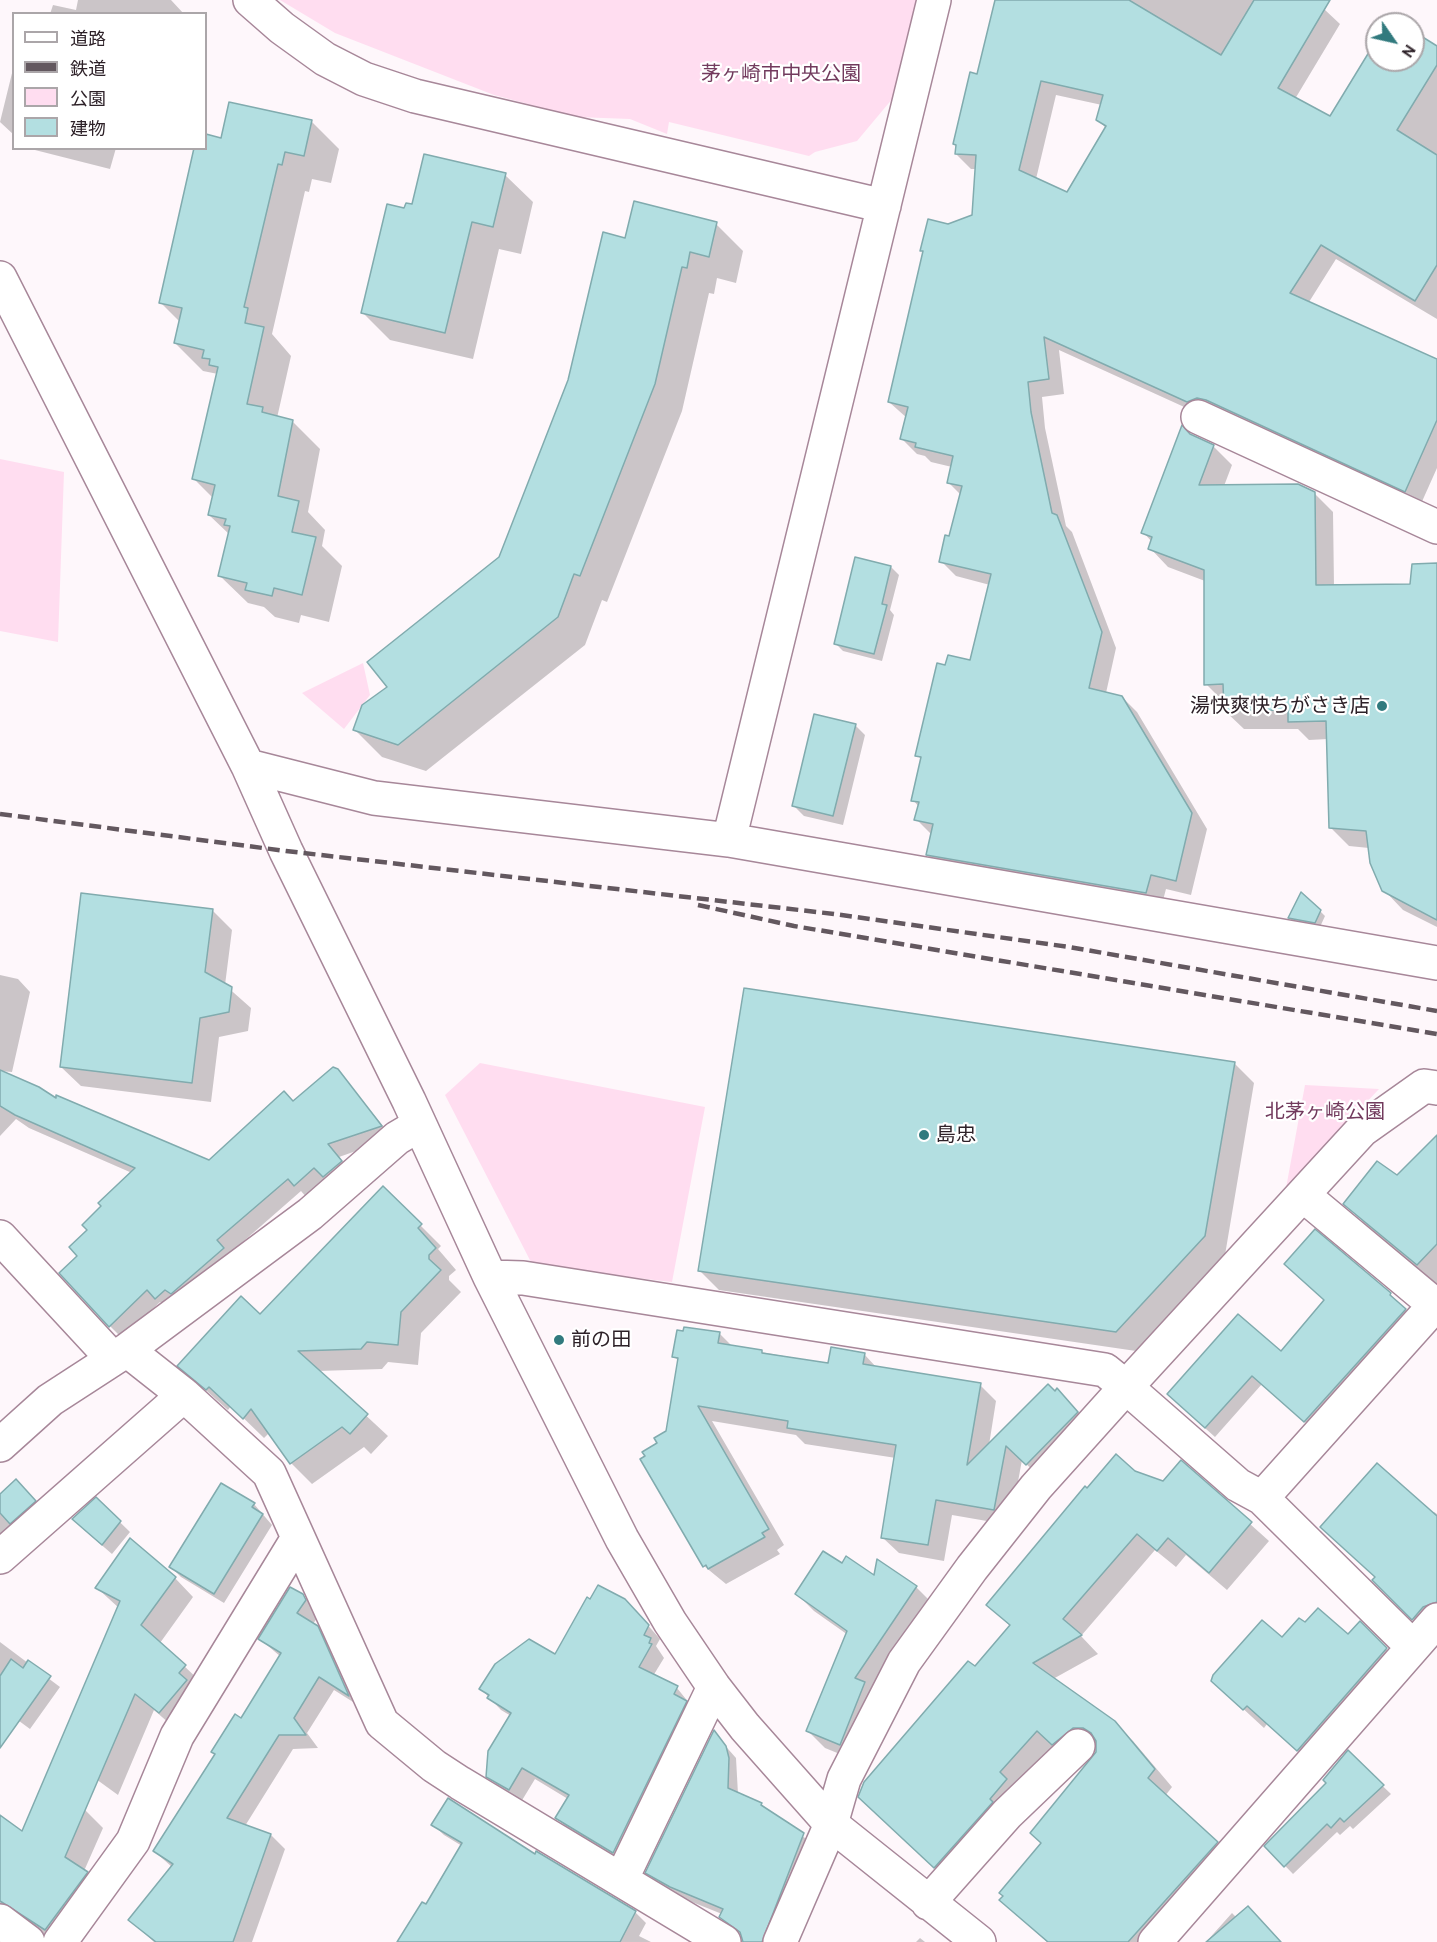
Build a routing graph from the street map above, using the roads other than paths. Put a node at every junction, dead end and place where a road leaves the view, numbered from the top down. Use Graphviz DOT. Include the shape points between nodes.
graph roads {
  1 [pos="250,0"];
  2 [pos="934,0"];
  3 [pos="884,206"];
  4 [pos="0,278"];
  5 [pos="1198,417"];
  6 [pos="1437,527"];
  7 [pos="248,766"];
  8 [pos="729,840"];
  9 [pos="1437,963"];
  10 [pos="1437,1088"];
  11 [pos="419,1125"];
  12 [pos="1303,1196"];
  13 [pos="0,1237"];
  14 [pos="490,1277"];
  15 [pos="120,1355"];
  16 [pos="1126,1388"];
  17 [pos="184,1395"];
  18 [pos="0,1444"];
  19 [pos="1262,1498"];
  20 [pos="298,1538"];
  21 [pos="0,1557"];
  22 [pos="1437,1620"];
  23 [pos="1413,1647"];
  24 [pos="714,1688"];
  25 [pos="1078,1746"];
  26 [pos="831,1824"];
  27 [pos="621,1880"];
  28 [pos="928,1903"];
  29 [pos="0,1922"];
  30 [pos="28,1942"];
  31 [pos="60,1942"];
  32 [pos="724,1942"];
  33 [pos="780,1942"];
  34 [pos="979,1942"];
  35 [pos="1155,1942"];
  1 -- 3 [label="street" via="325,59 364,79 415,96"];
  2 -- 3 [label="street"];
  3 -- 8 [label="street"];
  4 -- 7 [label="street"];
  5 -- 6 [label="street"];
  7 -- 8 [label="street" via="374,798"];
  7 -- 11 [label="street"];
  8 -- 9 [label="street"];
  10 -- 12 [label="street" via="1424,1086 1362,1130"];
  11 -- 14 [label="street"];
  11 -- 15 [label="street" via="397,1138 310,1214"];
  12 -- 16 [label="street"];
  12 -- 19 [label="street" via="1435,1305"];
  13 -- 15 [label="street"];
  14 -- 16 [label="street" via="523,1278 1105,1370"];
  14 -- 24 [label="street" via="622,1539"];
  15 -- 17 [label="street"];
  15 -- 18 [label="street" via="50,1400"];
  16 -- 19 [label="street" via="1238,1485"];
  16 -- 26 [label="street" via="1036,1487 904,1662 844,1779"];
  17 -- 20 [label="street" via="268,1473"];
  17 -- 21 [label="street"];
  19 -- 23 [label="street"];
  20 -- 27 [label="street" via="382,1723 434,1766"];
  20 -- 31 [label="street" via="177,1736 133,1841"];
  22 -- 23 [label="street"];
  23 -- 35 [label="street"];
  24 -- 26 [label="street"];
  24 -- 27 [label="street"];
  25 -- 28 [label="street" via="1008,1814"];
  26 -- 28 [label="street"];
  26 -- 33 [label="street"];
  27 -- 32 [label="street"];
  28 -- 34 [label="street"];
  29 -- 30 [label="street"];
}
